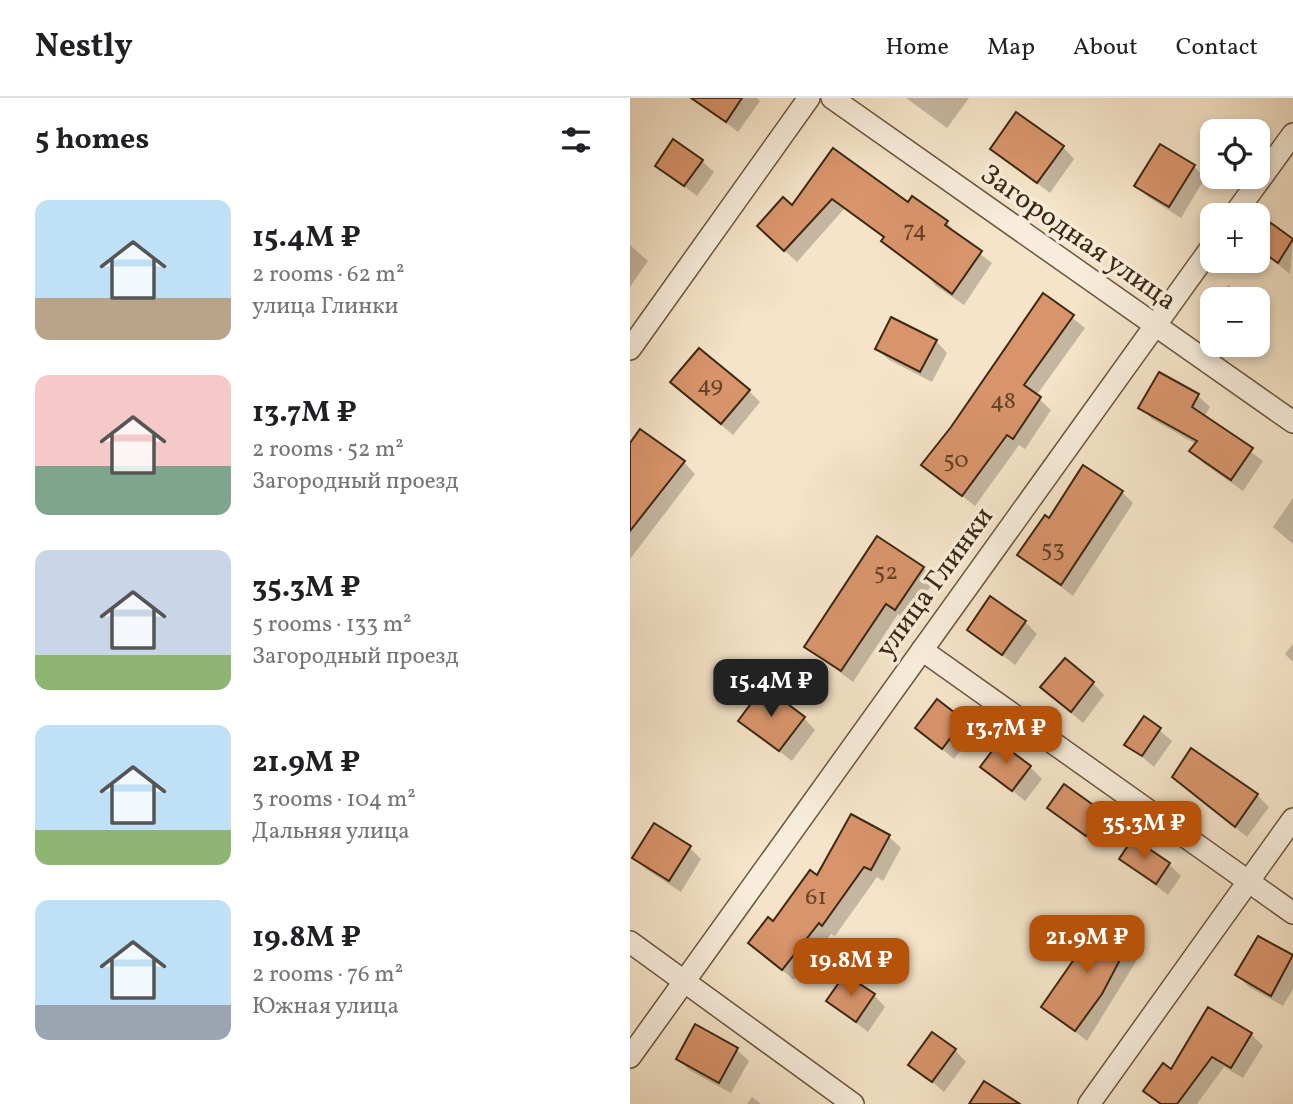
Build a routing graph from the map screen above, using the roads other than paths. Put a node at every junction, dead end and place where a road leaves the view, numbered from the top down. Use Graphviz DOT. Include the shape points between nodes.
graph roads {
  1 [pos="809,98"];
  2 [pos="832,98"];
  3 [pos="1293,134"];
  4 [pos="1243,203"];
  5 [pos="1200,263"];
  6 [pos="1155,326"];
  7 [pos="630,349"];
  8 [pos="1293,422"];
  9 [pos="922,650"];
  10 [pos="1293,819"];
  11 [pos="1248,882"];
  12 [pos="1293,912"];
  13 [pos="630,942"];
  14 [pos="684,981"];
  15 [pos="630,1056"];
  16 [pos="853,1104"];
  17 [pos="1089,1104"];
  1 -- 7 [label="street"];
  2 -- 6 [label="street, Загородная улица"];
  3 -- 4 [label="street"];
  5 -- 6 [label="street, улица Глинки"];
  6 -- 8 [label="street, Загородная улица"];
  6 -- 9 [label="street, улица Глинки"];
  9 -- 11 [label="street"];
  9 -- 14 [label="street, улица Глинки"];
  10 -- 11 [label="street"];
  11 -- 12 [label="street"];
  11 -- 17 [label="street"];
  13 -- 14 [label="street"];
  14 -- 15 [label="street, улица Глинки"];
  14 -- 16 [label="street"];
}
